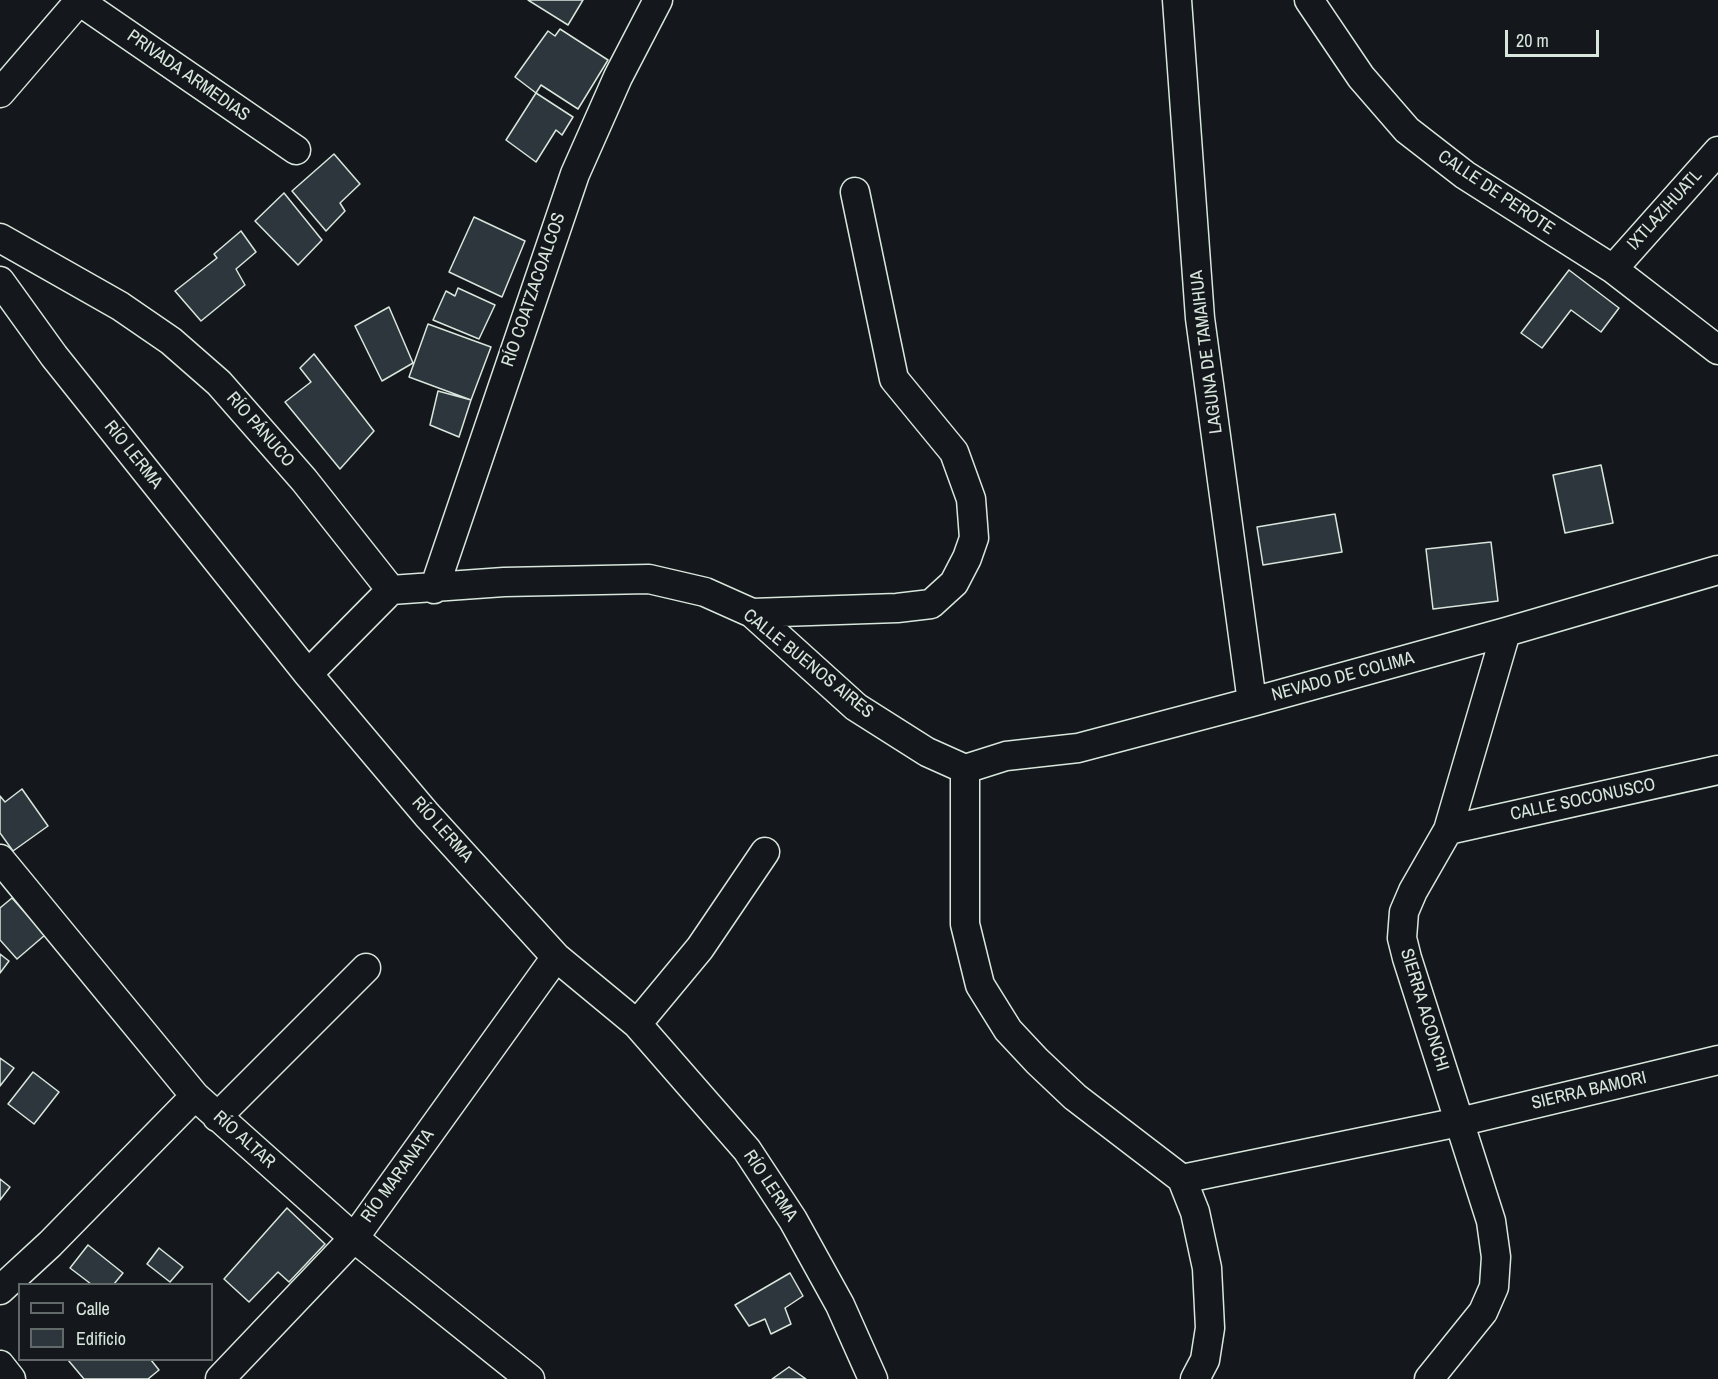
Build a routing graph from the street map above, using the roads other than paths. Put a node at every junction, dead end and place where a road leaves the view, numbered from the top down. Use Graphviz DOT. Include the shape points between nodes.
graph roads {
  1 [pos="80,0"];
  2 [pos="658,0"];
  3 [pos="1177,0"];
  4 [pos="1309,0"];
  5 [pos="0,93"];
  6 [pos="296,150"];
  7 [pos="1718,152"];
  8 [pos="855,192"];
  9 [pos="0,238"];
  10 [pos="1613,269"];
  11 [pos="0,281"];
  12 [pos="1718,350"];
  13 [pos="1718,570"];
  14 [pos="434,589"];
  15 [pos="391,590"];
  16 [pos="752,613"];
  17 [pos="1506,632"];
  18 [pos="308,674"];
  19 [pos="1252,702"];
  20 [pos="965,770"];
  21 [pos="1718,770"];
  22 [pos="1448,830"];
  23 [pos="765,852"];
  24 [pos="0,859"];
  25 [pos="556,957"];
  26 [pos="366,968"];
  27 [pos="637,1024"];
  28 [pos="1718,1060"];
  29 [pos="195,1096"];
  30 [pos="217,1117"];
  31 [pos="1460,1122"];
  32 [pos="1182,1179"];
  33 [pos="354,1238"];
  34 [pos="0,1290"];
  35 [pos="0,1365"];
  36 [pos="11,1379"];
  37 [pos="220,1379"];
  38 [pos="530,1379"];
  39 [pos="873,1379"];
  40 [pos="1195,1379"];
  41 [pos="1429,1379"];
  1 -- 5 [label="street"];
  1 -- 6 [label="street, PRIVADA ARMEDIAS"];
  2 -- 14 [label="street, RÍO COATZACOALCOS" via="575,174"];
  3 -- 19 [label="street, LAGUNA DE TAMAIHUA" via="1200,318"];
  4 -- 10 [label="street, CALLE DE PEROTE" via="1361,77 1407,130 1465,175"];
  7 -- 10 [label="street, IXTLAZIHUATL"];
  8 -- 16 [label="street" via="894,379 954,452 971,499 974,538 954,583 931,604"];
  9 -- 15 [label="street, RÍO PÁNUCO" via="120,306 171,341 219,383 304,480"];
  10 -- 12 [label="street, CALLE DE PEROTE"];
  11 -- 18 [label="street, RÍO LERMA" via="54,356"];
  13 -- 17 [label="street, NEVADO DE COLIMA"];
  14 -- 15 [label="street, CALLE BUENOS AIRES"];
  14 -- 16 [label="street, CALLE BUENOS AIRES" via="504,582 649,579 705,592"];
  15 -- 18 [label="street"];
  16 -- 20 [label="street, CALLE BUENOS AIRES" via="856,707 927,752"];
  17 -- 19 [label="street, NEVADO DE COLIMA"];
  17 -- 22 [label="street, SIERRA ACONCHI"];
  18 -- 25 [label="street, RÍO LERMA" via="427,815"];
  19 -- 20 [label="street, NEVADO DE COLIMA" via="1078,748 1006,756"];
  20 -- 32 [label="street" via="965,924 980,985 1008,1030 1037,1061 1075,1097"];
  21 -- 22 [label="street, CALLE SOCONUSCO"];
  22 -- 31 [label="street, SIERRA ACONCHI" via="1404,912 1402,938"];
  23 -- 27 [label="street" via="700,948"];
  24 -- 29 [label="street, RÍO ALTAR"];
  25 -- 27 [label="street, RÍO LERMA"];
  25 -- 33 [label="street, RÍO MARANATA"];
  26 -- 30 [label="street"];
  27 -- 39 [label="street, RÍO LERMA" via="747,1150 793,1220 840,1305"];
  28 -- 31 [label="street, SIERRA BAMORI"];
  29 -- 30 [label="street, RÍO ALTAR"];
  29 -- 34 [label="street"];
  30 -- 33 [label="street, RÍO ALTAR"];
  31 -- 32 [label="street, SIERRA BAMORI"];
  31 -- 41 [label="street, SIERRA ACONCHI" via="1491,1221 1496,1257 1494,1287 1483,1312"];
  32 -- 40 [label="street" via="1195,1212 1207,1268 1210,1328 1205,1360"];
  33 -- 37 [label="street, RÍO MARANATA"];
  33 -- 38 [label="street, RÍO ALTAR"];
  35 -- 36 [label="street"];
}
